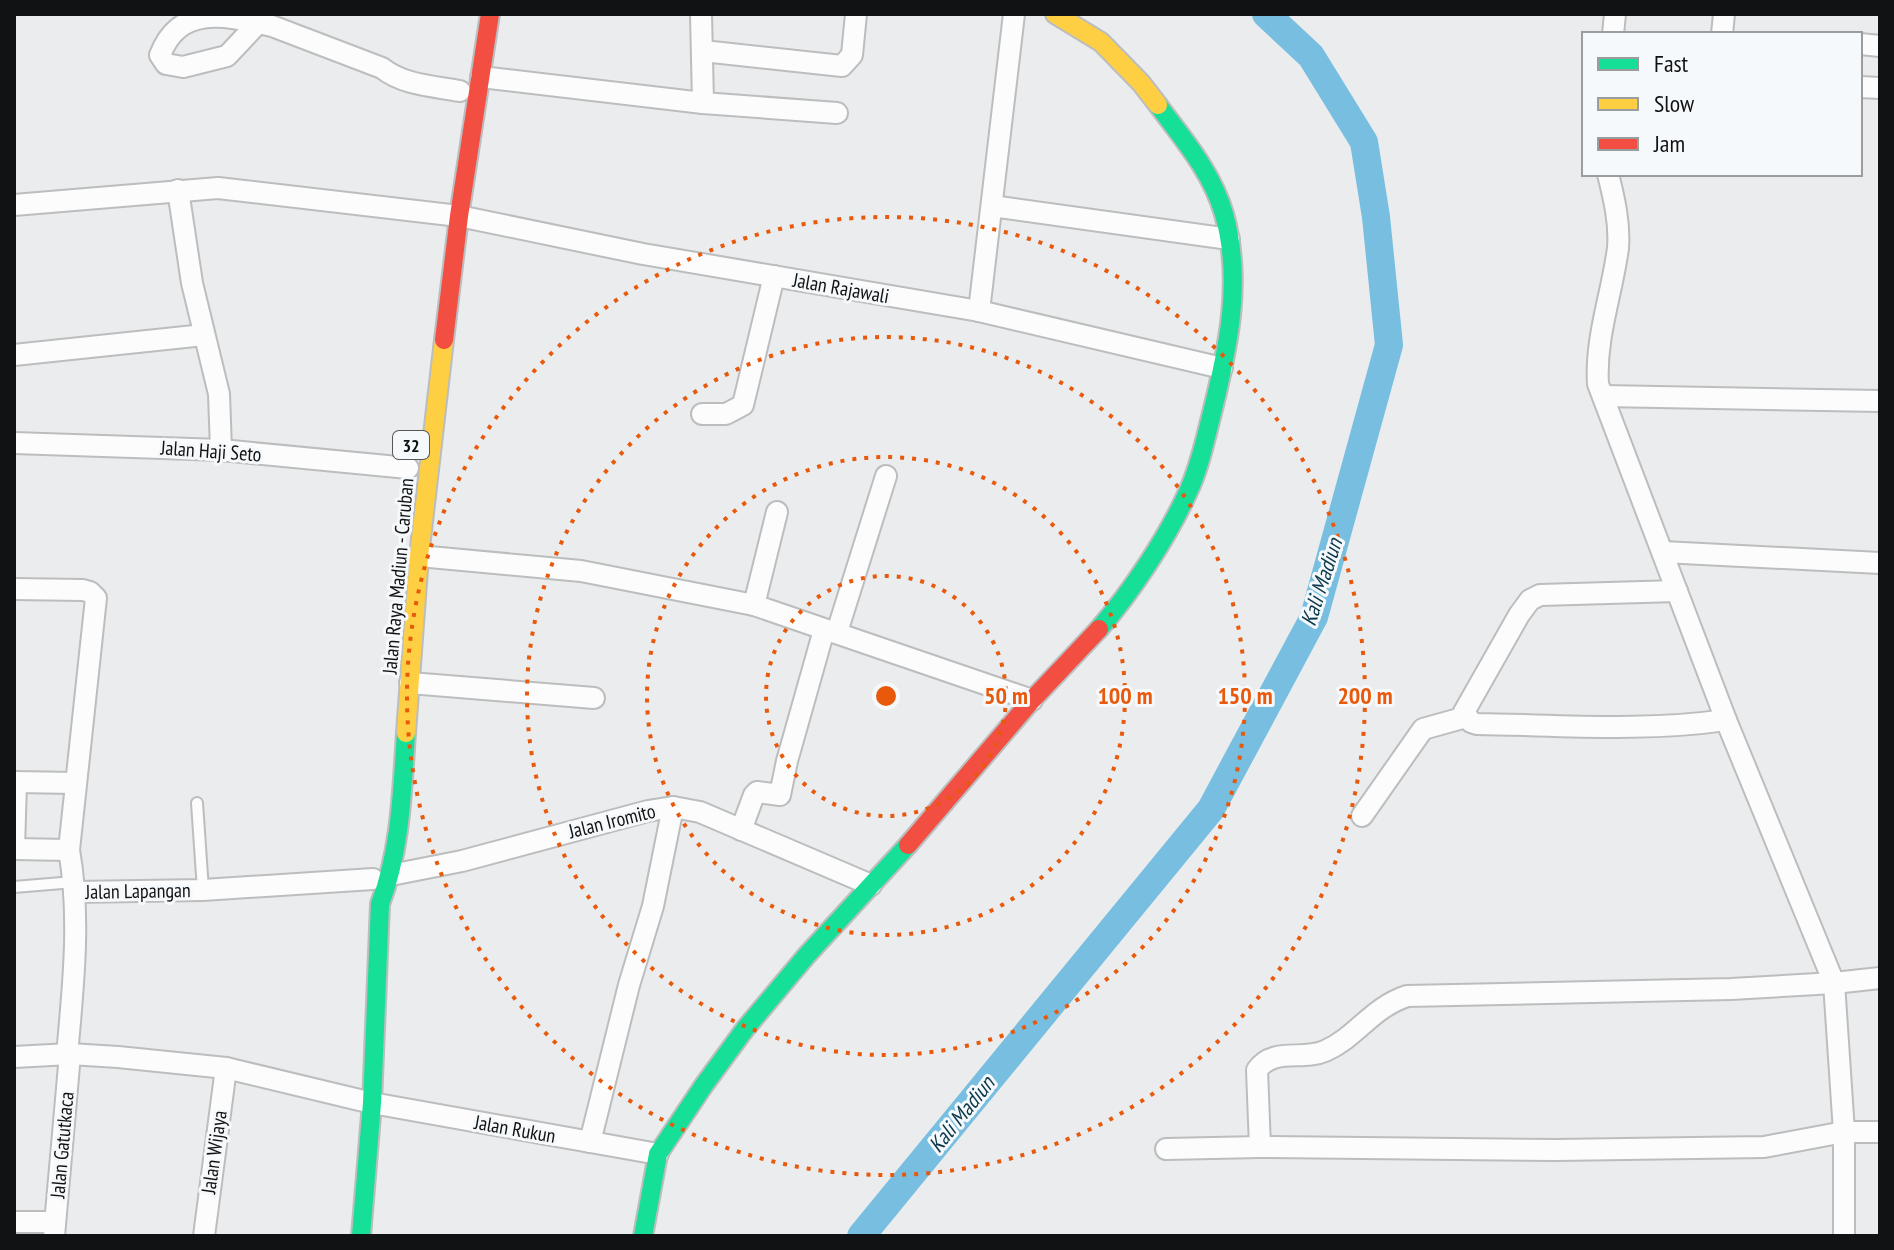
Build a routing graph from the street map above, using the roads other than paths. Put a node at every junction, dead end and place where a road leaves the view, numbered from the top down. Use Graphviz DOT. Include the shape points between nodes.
graph roads {
  1 [pos="490,14"];
  2 [pos="701,14"];
  3 [pos="856,14"];
  4 [pos="1014,14"];
  5 [pos="1055,14"];
  6 [pos="258,23"];
  7 [pos="467,45"];
  8 [pos="703,51"];
  9 [pos="481,77"];
  10 [pos="460,91"];
  11 [pos="703,103"];
  12 [pos="837,113"];
  13 [pos="450,152"];
  14 [pos="1608,176"];
  15 [pos="178,190"];
  16 [pos="14,205"];
  17 [pos="992,206"];
  18 [pos="445,214"];
  19 [pos="1229,239"];
  20 [pos="774,276"];
  21 [pos="979,311"];
  22 [pos="204,335"];
  23 [pos="14,355"];
  24 [pos="1222,368"];
  25 [pos="1603,396"];
  26 [pos="1880,401"];
  27 [pos="702,414"];
  28 [pos="14,443"];
  29 [pos="221,450"];
  30 [pos="408,468"];
  31 [pos="886,476"];
  32 [pos="777,512"];
  33 [pos="1663,552"];
  34 [pos="419,556"];
  35 [pos="1880,563"];
  36 [pos="14,589"];
  37 [pos="1677,591"];
  38 [pos="754,605"];
  39 [pos="831,631"];
  40 [pos="410,683"];
  41 [pos="594,698"];
  42 [pos="1032,700"];
  43 [pos="1466,717"];
  44 [pos="1726,720"];
  45 [pos="15,782"];
  46 [pos="76,783"];
  47 [pos="197,803"];
  48 [pos="673,807"];
  49 [pos="1362,816"];
  50 [pos="741,830"];
  51 [pos="14,849"];
  52 [pos="69,850"];
  53 [pos="375,852"];
  54 [pos="382,877"];
  55 [pos="871,885"];
  56 [pos="14,887"];
  57 [pos="74,887"];
  58 [pos="203,890"];
  59 [pos="1880,978"];
  60 [pos="1834,983"];
  61 [pos="68,1054"];
  62 [pos="14,1057"];
  63 [pos="226,1068"];
  64 [pos="372,1103"];
  65 [pos="1844,1132"];
  66 [pos="1880,1132"];
  67 [pos="590,1142"];
  68 [pos="1260,1147"];
  69 [pos="1166,1149"];
  70 [pos="658,1154"];
  71 [pos="14,1222"];
  72 [pos="54,1229"];
  73 [pos="204,1236"];
  74 [pos="361,1236"];
  75 [pos="643,1236"];
  76 [pos="1844,1236"];
  1 -- 9 [label="main road, Jalan Raya Madiun - Caruban / 32"];
  2 -- 8 [label="street"];
  3 -- 8 [label="street" via="852,55 842,66"];
  4 -- 17 [label="street"];
  5 -- 19 [label="main road" via="1101,42 1141,83 1211,181"];
  6 -- 10 [label="street" via="382,68 393,77"];
  7 -- 10 [label="main road"];
  8 -- 11 [label="street"];
  9 -- 11 [label="street"];
  9 -- 18 [label="main road, Jalan Raya Madiun - Caruban / 32"];
  10 -- 13 [label="main road"];
  11 -- 12 [label="street"];
  14 -- 25 [label="street" via="1618,246 1597,363"];
  15 -- 16 [label="street, Jalan Rajawali"];
  15 -- 18 [label="street, Jalan Rajawali" via="241,189"];
  15 -- 22 [label="street"];
  17 -- 19 [label="street"];
  17 -- 21 [label="street"];
  18 -- 20 [label="street, Jalan Rajawali"];
  18 -- 34 [label="main road, Jalan Raya Madiun - Caruban / 32"];
  19 -- 24 [label="main road" via="1233,282 1229,345"];
  20 -- 21 [label="street, Jalan Rajawali"];
  20 -- 27 [label="street" via="743,405 726,414"];
  21 -- 24 [label="street, Jalan Rajawali"];
  22 -- 23 [label="street"];
  22 -- 29 [label="street" via="219,394"];
  24 -- 42 [label="main road" via="1189,491 1170,527 1101,627"];
  25 -- 26 [label="street"];
  25 -- 33 [label="street"];
  28 -- 29 [label="street, Jalan Haji Seto"];
  29 -- 30 [label="street, Jalan Haji Seto"];
  31 -- 39 [label="street"];
  32 -- 38 [label="street"];
  33 -- 35 [label="street"];
  33 -- 37 [label="street"];
  34 -- 38 [label="street" via="594,573"];
  34 -- 40 [label="main road, Jalan Raya Madiun - Caruban / 32"];
  36 -- 46 [label="street, Jalan Lapangan" via="83,590 96,598"];
  37 -- 43 [label="street" via="1540,595 1530,600 1464,712"];
  37 -- 44 [label="street"];
  38 -- 39 [label="street"];
  39 -- 42 [label="street"];
  39 -- 50 [label="street" via="780,795 757,792"];
  40 -- 41 [label="street"];
  40 -- 54 [label="main road, Jalan Raya Madiun - Caruban / 32" via="398,838"];
  42 -- 55 [label="main road"];
  43 -- 44 [label="street" via="1477,724 1644,726"];
  43 -- 49 [label="street" via="1423,729"];
  44 -- 60 [label="street"];
  45 -- 46 [label="street"];
  45 -- 51 [label="street"];
  46 -- 52 [label="street, Jalan Lapangan"];
  47 -- 58 [label="lane"];
  48 -- 50 [label="street, Jalan Iromito"];
  48 -- 54 [label="street, Jalan Iromito"];
  48 -- 67 [label="street" via="653,906"];
  50 -- 55 [label="street, Jalan Iromito"];
  51 -- 52 [label="street"];
  52 -- 57 [label="street, Jalan Lapangan"];
  53 -- 54 [label="main road, Jalan Raya Madiun - Caruban / 32"];
  54 -- 58 [label="street, Jalan Lapangan"];
  54 -- 64 [label="main road, Jalan Raya Madiun - Caruban / 32"];
  55 -- 70 [label="main road" via="745,1029"];
  56 -- 57 [label="lane"];
  57 -- 58 [label="street, Jalan Lapangan"];
  57 -- 61 [label="street, Jalan Gatutkaca"];
  59 -- 60 [label="street"];
  60 -- 65 [label="street"];
  60 -- 68 [label="street" via="1407,996 1388,1002 1341,1043 1322,1052 1263,1060 1257,1070"];
  61 -- 62 [label="street, Jalan Rukun"];
  61 -- 63 [label="street, Jalan Rukun"];
  61 -- 72 [label="street, Jalan Gatutkaca"];
  63 -- 64 [label="street, Jalan Rukun"];
  63 -- 73 [label="street, Jalan Wijaya"];
  64 -- 67 [label="street, Jalan Rukun"];
  64 -- 74 [label="main road, Jalan Raya Madiun - Caruban / 32"];
  65 -- 66 [label="street"];
  65 -- 68 [label="street" via="1764,1147"];
  65 -- 76 [label="street"];
  67 -- 70 [label="street, Jalan Rukun"];
  68 -- 69 [label="street"];
  70 -- 75 [label="main road"];
  71 -- 72 [label="street"];
}
